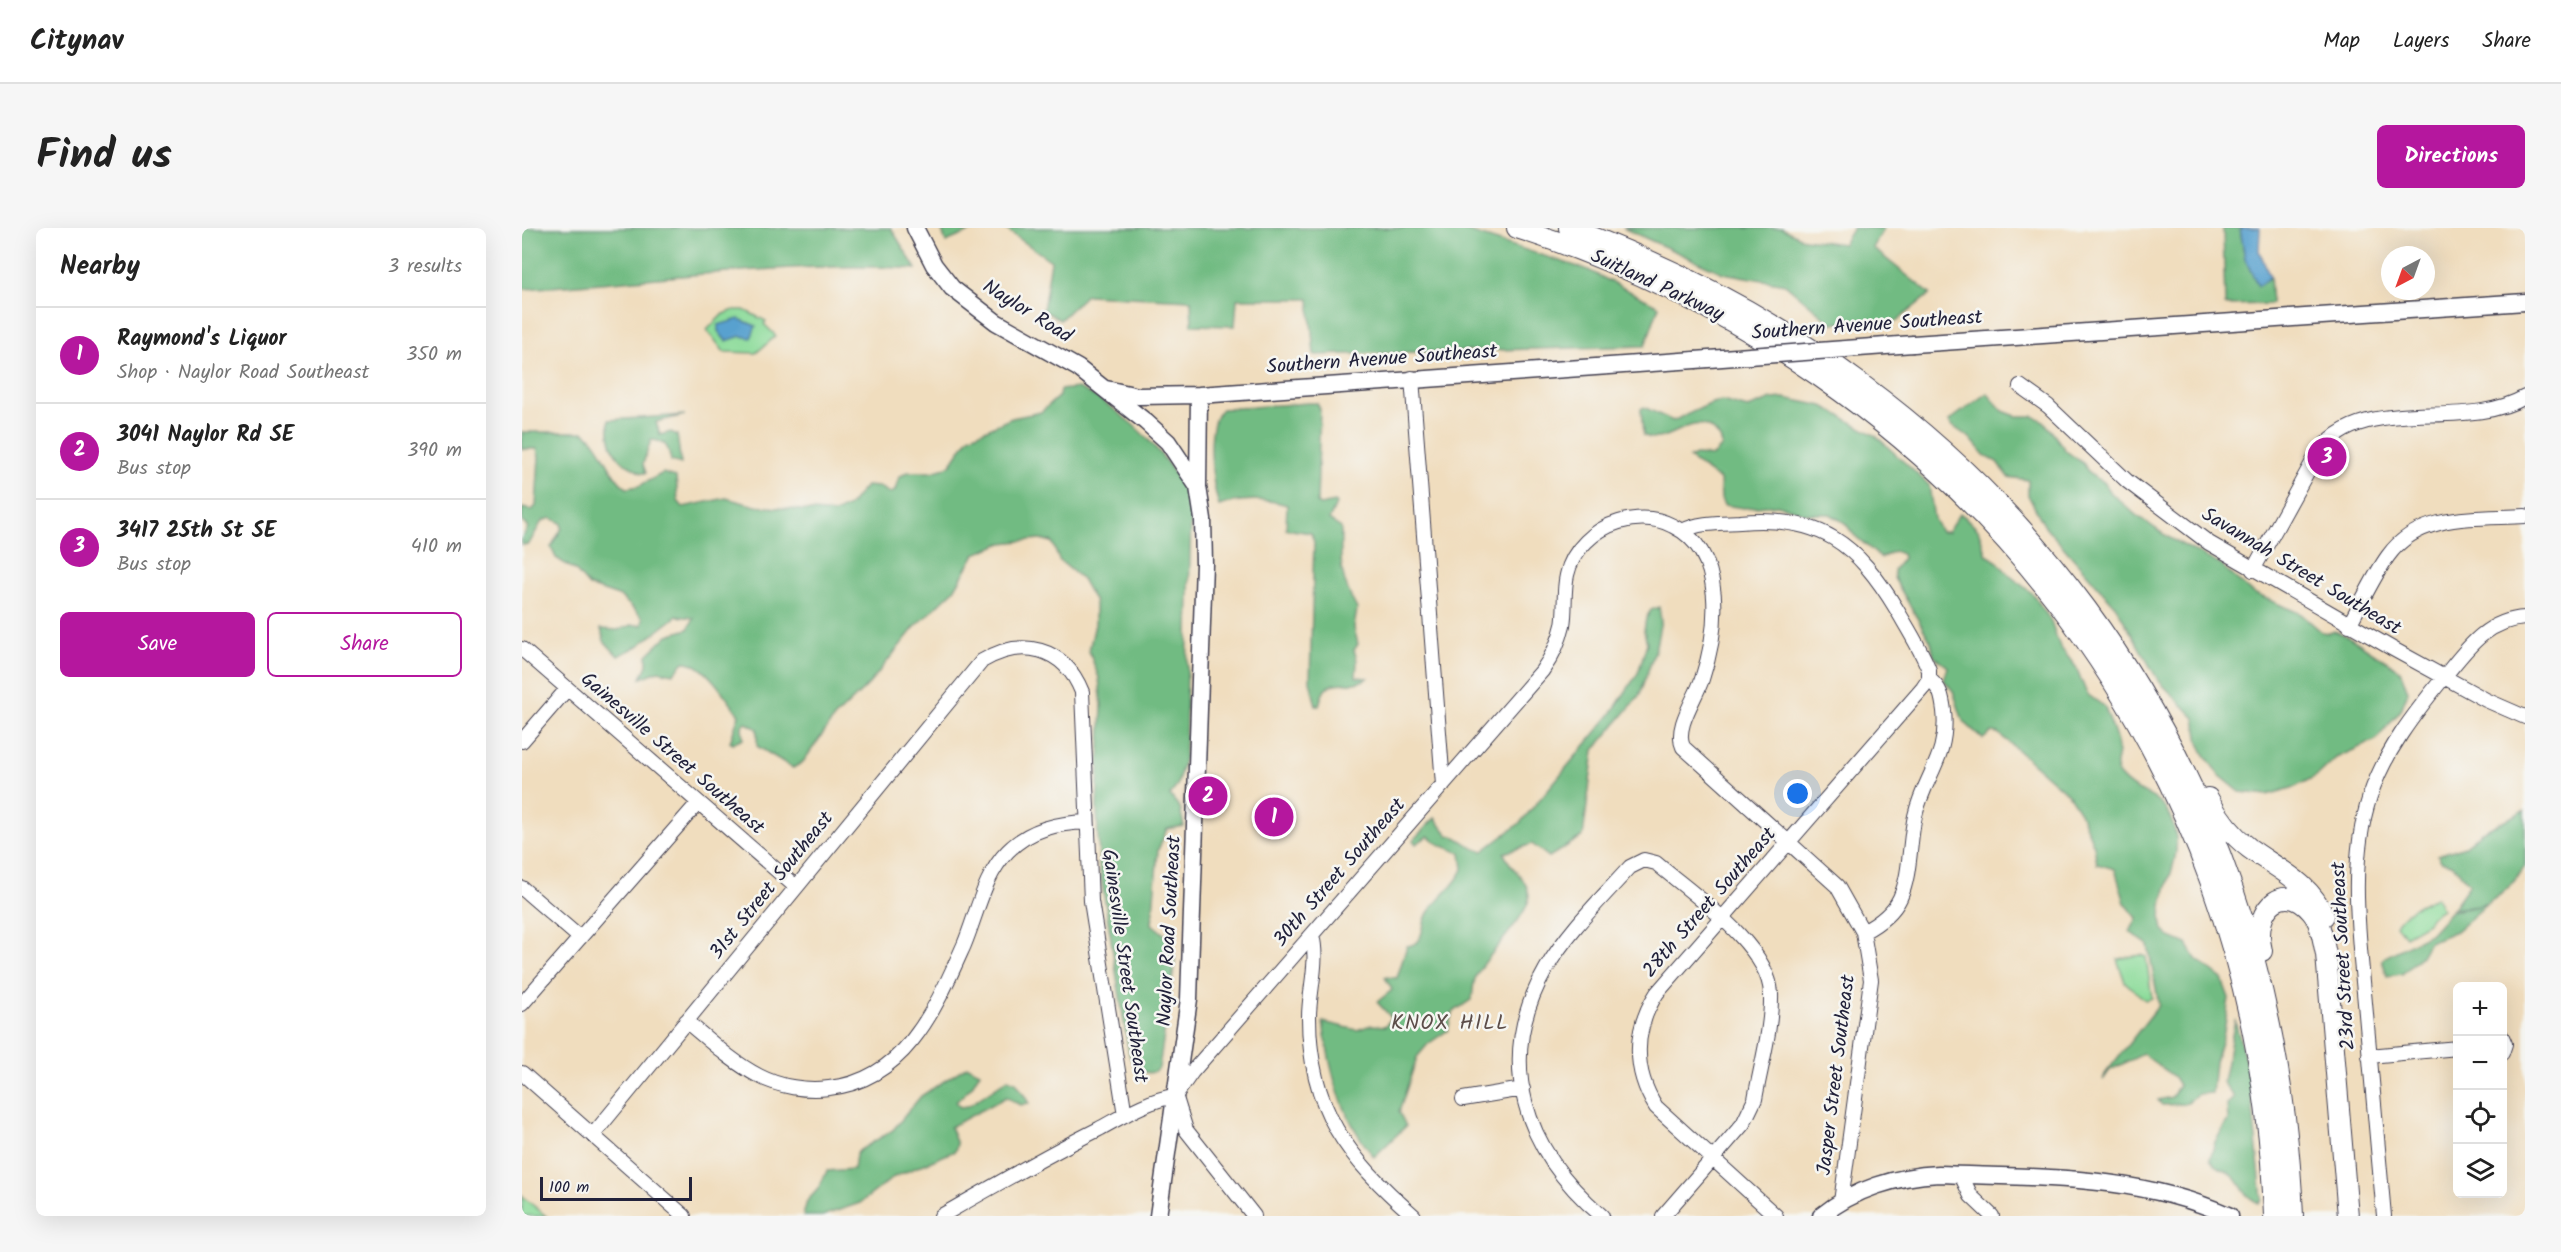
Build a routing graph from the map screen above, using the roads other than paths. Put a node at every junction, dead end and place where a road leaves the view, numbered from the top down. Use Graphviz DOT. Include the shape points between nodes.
graph roads {
  1 [pos="1517,228"];
  2 [pos="1569,228"];
  3 [pos="916,229"];
  4 [pos="2525,302"];
  5 [pos="1412,378"];
  6 [pos="2020,386"];
  7 [pos="1106,389"];
  8 [pos="1199,395"];
  9 [pos="2525,397"];
  10 [pos="1198,487"];
  11 [pos="2525,516"];
  12 [pos="1682,531"];
  13 [pos="2253,570"];
  14 [pos="2525,618"];
  15 [pos="2349,625"];
  16 [pos="522,649"];
  17 [pos="2120,656"];
  18 [pos="982,661"];
  19 [pos="1929,675"];
  20 [pos="2445,676"];
  21 [pos="567,689"];
  22 [pos="2525,717"];
  23 [pos="522,741"];
  24 [pos="1443,785"];
  25 [pos="698,803"];
  26 [pos="1087,822"];
  27 [pos="1788,841"];
  28 [pos="796,887"];
  29 [pos="522,888"];
  30 [pos="1721,919"];
  31 [pos="1863,932"];
  32 [pos="1312,935"];
  33 [pos="580,938"];
  34 [pos="2326,954"];
  35 [pos="522,1004"];
  36 [pos="686,1021"];
  37 [pos="2453,1048"];
  38 [pos="2369,1056"];
  39 [pos="522,1073"];
  40 [pos="2281,1083"];
  41 [pos="1523,1089"];
  42 [pos="1175,1096"];
  43 [pos="1463,1099"];
  44 [pos="1125,1115"];
  45 [pos="592,1136"];
  46 [pos="1712,1160"];
  47 [pos="1961,1175"];
  48 [pos="1841,1202"];
  49 [pos="2217,1214"];
  50 [pos="2348,1215"];
  51 [pos="684,1216"];
  52 [pos="941,1216"];
  53 [pos="1158,1216"];
  54 [pos="1254,1216"];
  55 [pos="1414,1216"];
  56 [pos="1602,1216"];
  57 [pos="1663,1216"];
  58 [pos="1776,1216"];
  59 [pos="1821,1216"];
  60 [pos="1992,1216"];
  61 [pos="2274,1216"];
  62 [pos="2293,1216"];
  63 [pos="2384,1216"];
  1 -- 61 [label="highway, Suitland Parkway" via="1653,281 1792,356 1887,425 1985,518 2072,622 2134,718 2193,836 2212,886 2236,960 2261,1079"];
  2 -- 17 [label="highway, Suitland Parkway" via="1702,285 1820,353 1907,418 1976,479 2059,572"];
  3 -- 7 [label="main road, Naylor Road" via="934,265 963,298"];
  4 -- 5 [label="main road, Southern Avenue Southeast, bridge"];
  5 -- 8 [label="main road, Southern Avenue Southeast"];
  5 -- 24 [label="street"];
  6 -- 13 [label="street, Savannah Street Southeast" via="2048,406 2142,493"];
  7 -- 8 [label="main road, Southern Avenue Southeast" via="1138,396"];
  7 -- 10 [label="main road, Naylor Road" via="1168,442"];
  8 -- 10 [label="main road, Naylor Road Southeast"];
  9 -- 13 [label="street" via="2492,411 2372,420 2345,428 2316,456"];
  10 -- 42 [label="main road, Naylor Road Southeast" via="1204,564 1192,952 1184,1046"];
  11 -- 15 [label="street" via="2439,522 2416,530 2387,557"];
  12 -- 19 [label="street" via="1695,525 1776,521 1799,524 1833,538 1862,559 1878,579 1918,645"];
  12 -- 24 [label="street, 30th Street Southeast" via="1653,519 1626,520 1608,525 1586,542 1567,576 1564,619 1552,656"];
  12 -- 27 [label="street, Jasper Street Southeast" via="1704,557 1714,598 1705,670 1681,741 1688,752"];
  13 -- 15 [label="street, Savannah Street Southeast"];
  14 -- 20 [label="street, 23rd Street Southeast" via="2501,623 2482,634"];
  15 -- 20 [label="street, Savannah Street Southeast"];
  16 -- 21 [label="street, Gainesville Street Southeast"];
  17 -- 34 [label="highway" via="2164,713 2222,819 2249,848 2299,882 2318,903 2326,923"];
  17 -- 40 [label="highway" via="2179,757 2223,860 2255,960"];
  18 -- 26 [label="street, Gainesville Street Southeast" via="1004,650 1029,648 1051,655 1072,672 1085,704"];
  18 -- 28 [label="street, 31st Street Southeast"];
  19 -- 27 [label="street, 28th Street Southeast"];
  19 -- 31 [label="street" via="1942,698 1945,722 1941,753 1916,809 1900,897 1882,919"];
  20 -- 22 [label="street, Savannah Street Southeast"];
  20 -- 38 [label="street, 23rd Street Southeast" via="2389,750 2370,795 2361,830 2357,884"];
  21 -- 23 [label="street"];
  21 -- 25 [label="street, Gainesville Street Southeast"];
  24 -- 32 [label="street, 30th Street Southeast"];
  25 -- 28 [label="street, Gainesville Street Southeast"];
  25 -- 33 [label="street"];
  26 -- 36 [label="street" via="1056,825 1031,833 1004,856 994,870 964,944 924,1024 909,1047 875,1074 833,1088 789,1086 767,1080 744,1067"];
  26 -- 44 [label="street, Gainesville Street Southeast" via="1091,901"];
  27 -- 30 [label="street, 28th Street Southeast"];
  27 -- 31 [label="street, Jasper Street Southeast" via="1837,886"];
  28 -- 36 [label="street, 31st Street Southeast"];
  29 -- 33 [label="street"];
  30 -- 41 [label="street" via="1656,863 1635,863 1562,945 1541,978 1527,1011 1523,1033"];
  30 -- 46 [label="street" via="1760,957 1768,974 1771,1000 1754,1102 1743,1124"];
  30 -- 46 [label="street, 28th Street Southeast" via="1647,1010 1638,1059 1648,1095 1666,1119"];
  31 -- 48 [label="street, Jasper Street Southeast" via="1871,988"];
  32 -- 42 [label="street, 30th Street Southeast"];
  32 -- 55 [label="street" via="1315,957 1309,1037 1322,1100 1361,1167"];
  33 -- 35 [label="street"];
  34 -- 40 [label="highway" via="2318,922 2304,905 2281,900 2264,911 2259,933 2283,1041"];
  34 -- 50 [label="highway"];
  36 -- 45 [label="street, 31st Street Southeast"];
  37 -- 38 [label="street"];
  38 -- 63 [label="street, 23rd Street Southeast"];
  39 -- 45 [label="street"];
  40 -- 62 [label="highway"];
  41 -- 43 [label="street"];
  41 -- 56 [label="street" via="1533,1127 1548,1159 1568,1185"];
  42 -- 44 [label="street" via="1160,1098"];
  42 -- 53 [label="main road, Naylor Road Southeast"];
  42 -- 54 [label="street, Gainesville Street Southeast" via="1186,1130"];
  44 -- 52 [label="street"];
  45 -- 51 [label="street"];
  46 -- 57 [label="street"];
  46 -- 58 [label="street, 28th Street Southeast"];
  47 -- 48 [label="main road" via="1894,1180"];
  47 -- 49 [label="main road" via="2130,1185 2169,1193"];
  47 -- 60 [label="street" via="1971,1196"];
  48 -- 59 [label="main road"];
}
